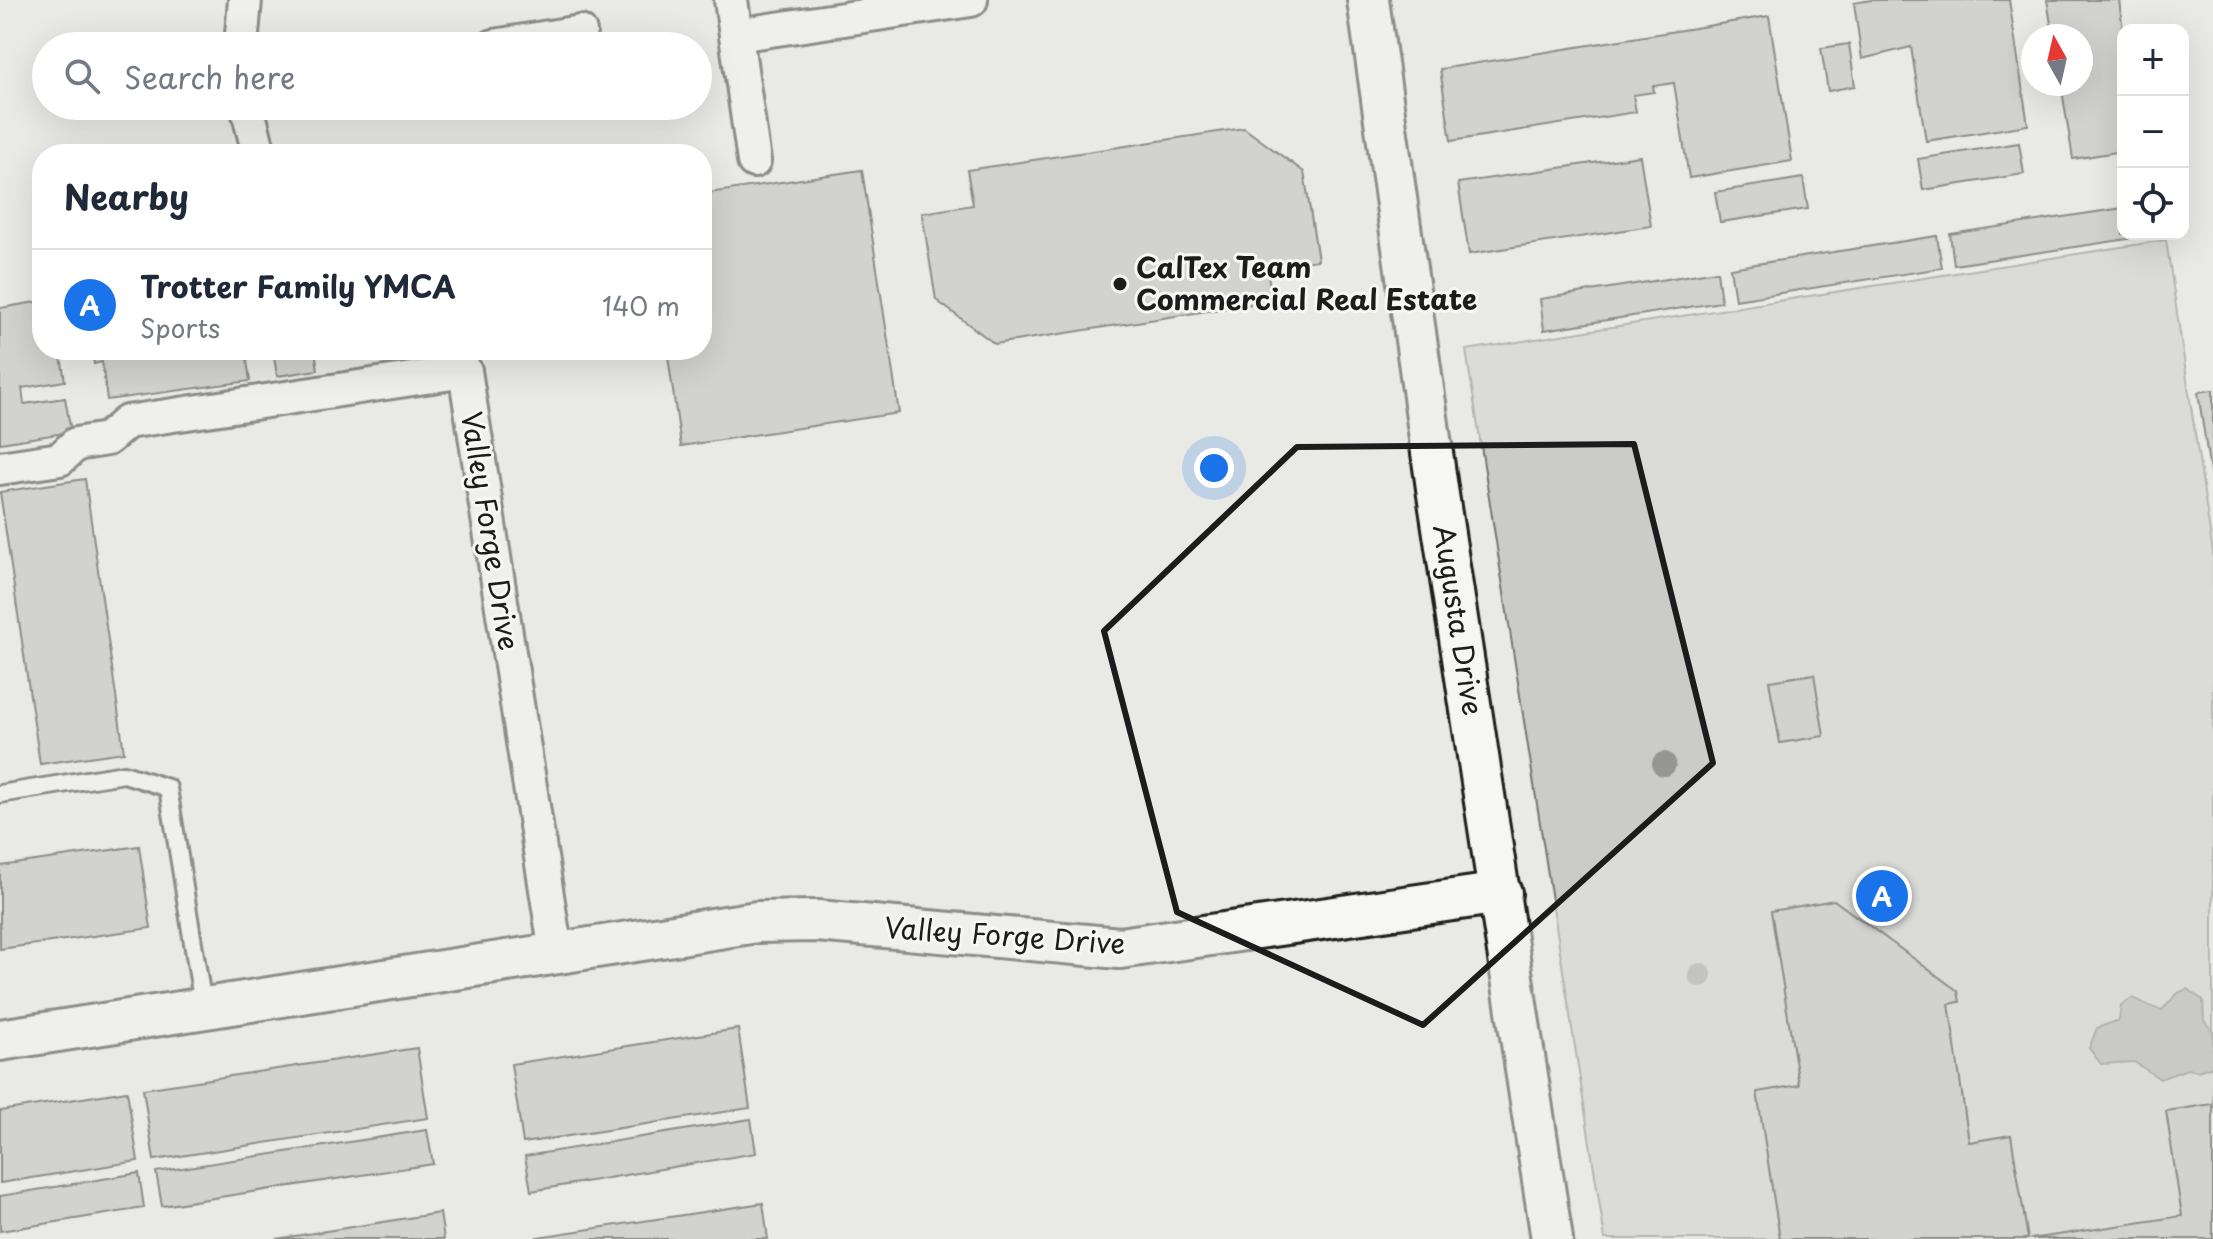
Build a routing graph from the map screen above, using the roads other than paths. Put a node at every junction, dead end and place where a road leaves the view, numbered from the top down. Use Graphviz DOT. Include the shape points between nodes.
graph roads {
  1 [pos="245,0"];
  2 [pos="731,0"];
  3 [pos="971,0"];
  4 [pos="1368,0"];
  5 [pos="242,32"];
  6 [pos="736,35"];
  7 [pos="250,120"];
  8 [pos="256,144"];
  9 [pos="754,161"];
  10 [pos="459,360"];
  11 [pos="0,468"];
  12 [pos="0,794"];
  13 [pos="1501,893"];
  14 [pos="556,953"];
  15 [pos="203,1005"];
  16 [pos="0,1040"];
  17 [pos="1552,1239"];
  1 -- 5 [label="street"];
  2 -- 6 [label="street"];
  3 -- 6 [label="street"];
  4 -- 13 [label="street, Augusta Drive"];
  6 -- 9 [label="street"];
  7 -- 8 [label="street"];
  10 -- 11 [label="street" via="127,422 107,439 76,444 60,459"];
  10 -- 14 [label="street, Valley Forge Drive"];
  12 -- 15 [label="lane" via="124,774 168,788"];
  13 -- 14 [label="street, Valley Forge Drive" via="1120,948 817,921 757,922"];
  13 -- 17 [label="street, Augusta Drive"];
  14 -- 15 [label="street, Valley Forge Drive"];
  15 -- 16 [label="street, Valley Forge Drive"];
}
